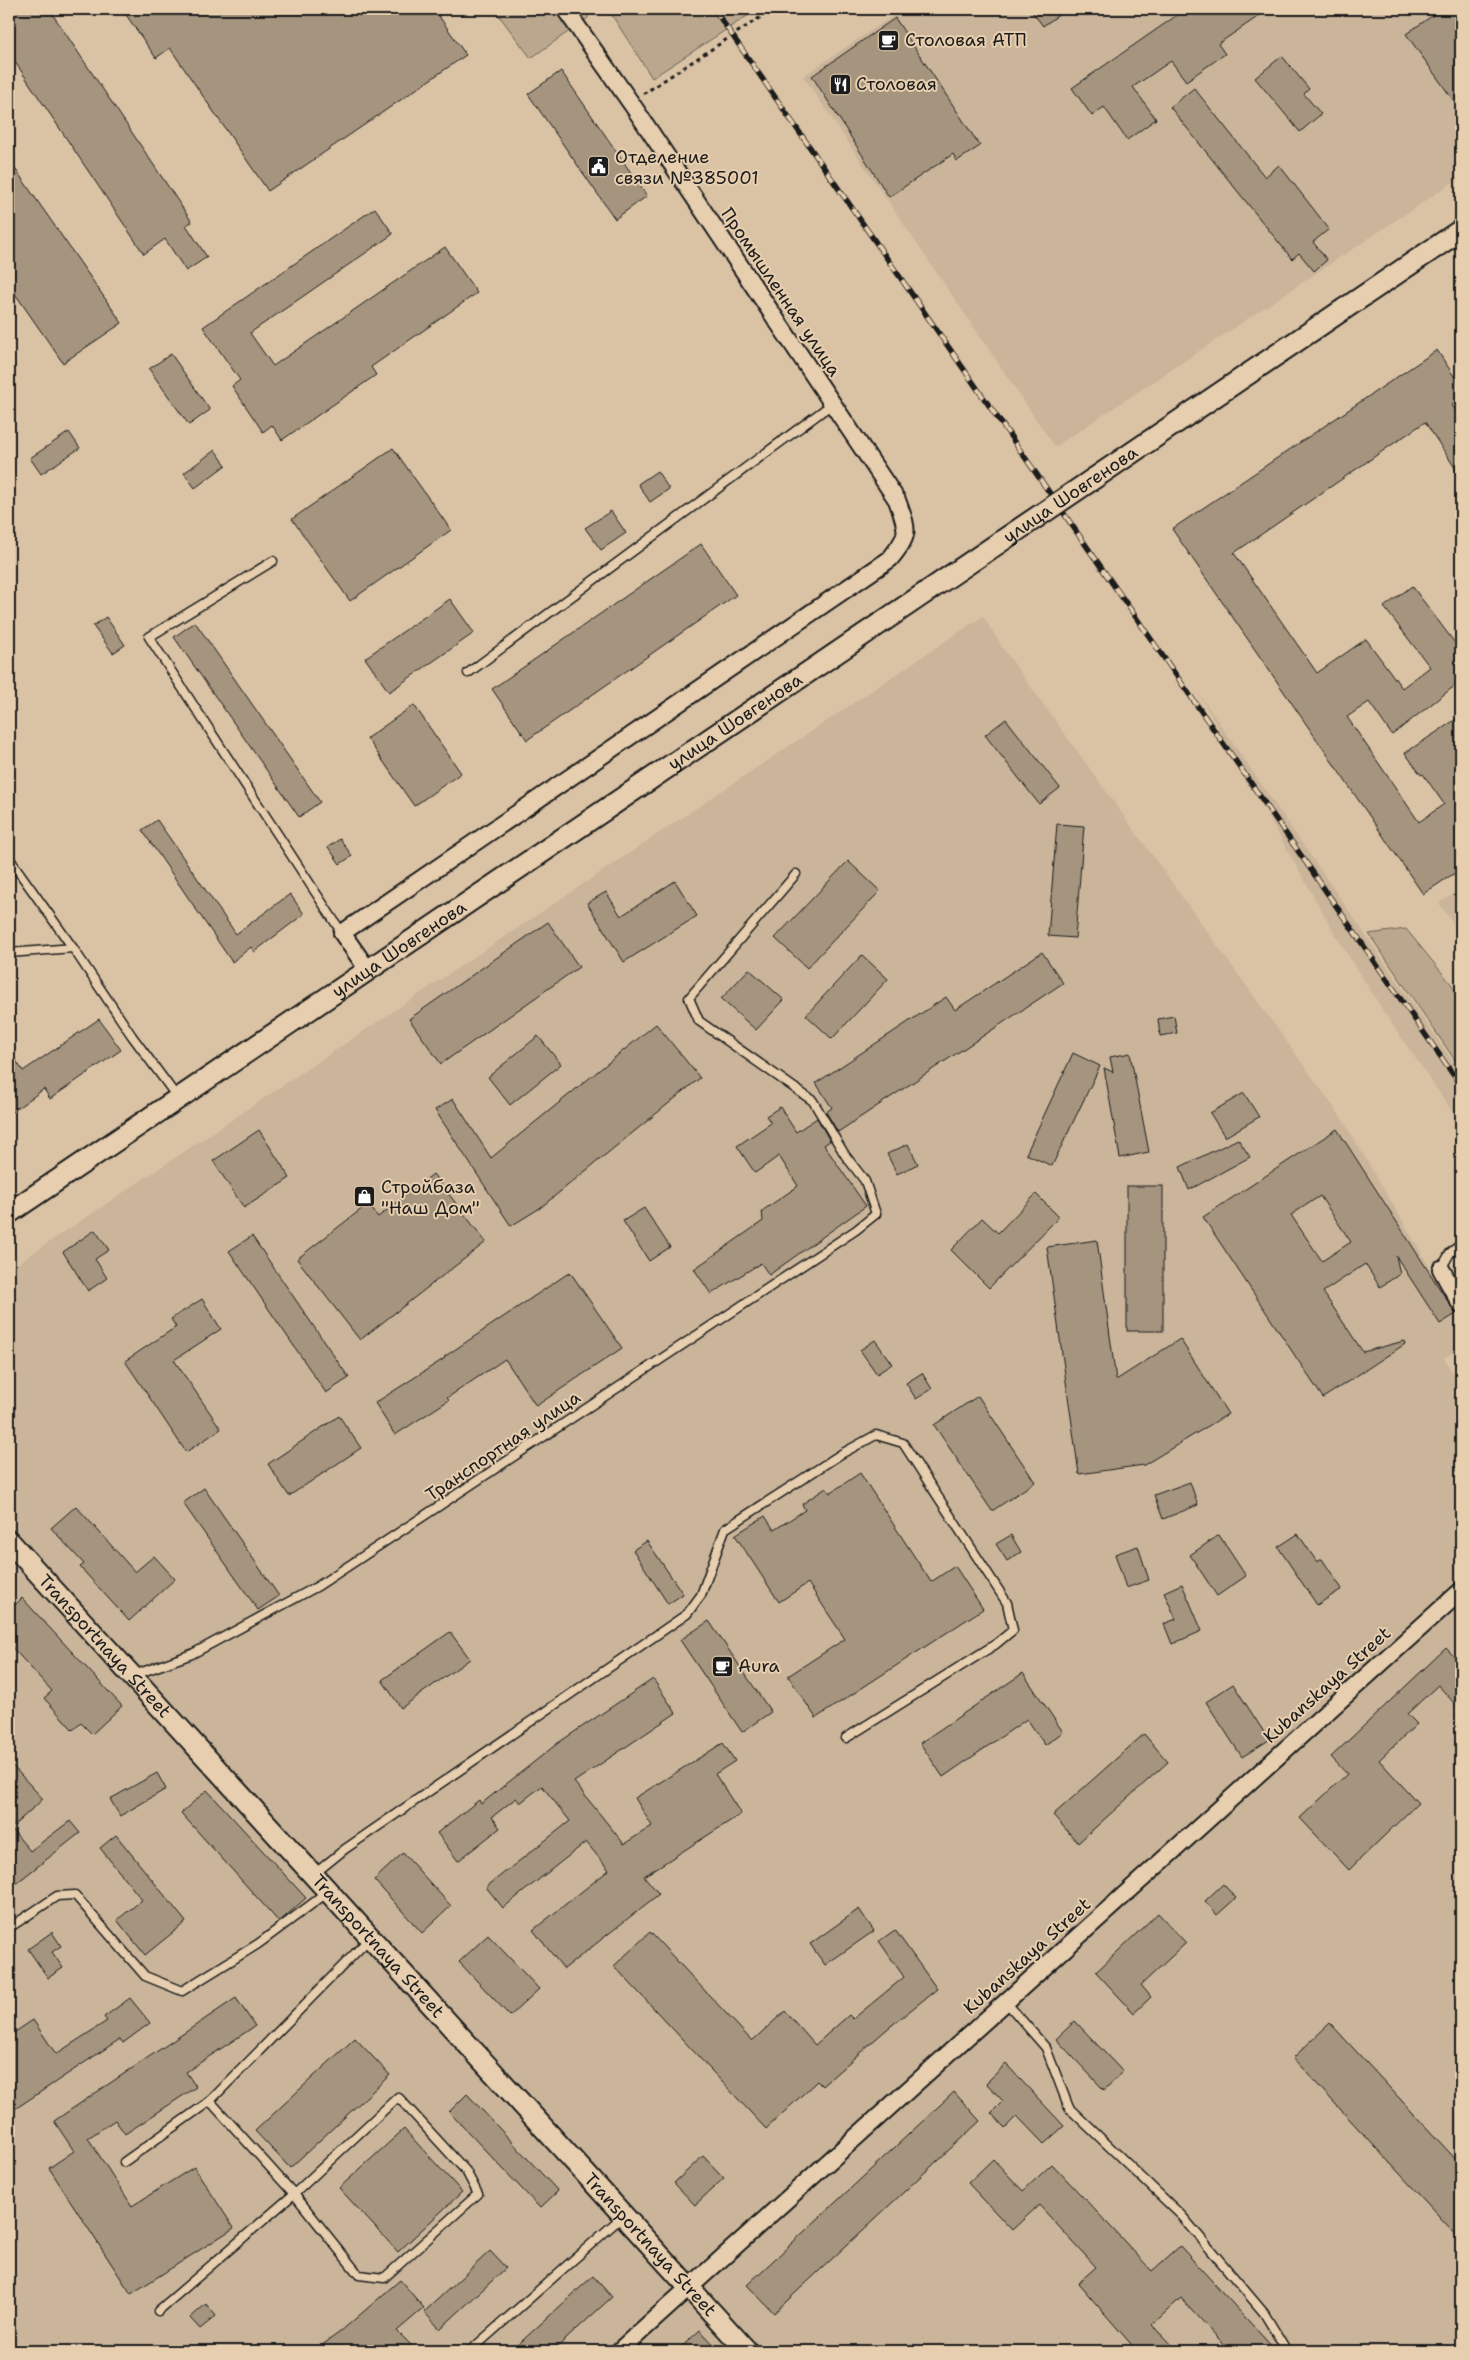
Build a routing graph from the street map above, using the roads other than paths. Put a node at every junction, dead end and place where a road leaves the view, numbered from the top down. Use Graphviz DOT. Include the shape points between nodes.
graph roads {
  1 [pos="565,9"];
  2 [pos="1461,230"];
  3 [pos="832,404"];
  4 [pos="273,561"];
  5 [pos="468,672"];
  6 [pos="9,858"];
  7 [pos="796,874"];
  8 [pos="342,933"];
  9 [pos="72,948"];
  10 [pos="9,953"];
  11 [pos="368,970"];
  12 [pos="178,1099"];
  13 [pos="9,1213"];
  14 [pos="1461,1244"];
  15 [pos="1441,1269"];
  16 [pos="1461,1305"];
  17 [pos="9,1541"];
  18 [pos="1461,1591"];
  19 [pos="132,1676"];
  20 [pos="846,1738"];
  21 [pos="313,1875"];
  22 [pos="328,1892"];
  23 [pos="9,1928"];
  24 [pos="370,1938"];
  25 [pos="1006,2002"];
  26 [pos="210,2101"];
  27 [pos="124,2162"];
  28 [pos="294,2194"];
  29 [pos="624,2216"];
  30 [pos="689,2288"];
  31 [pos="158,2311"];
  32 [pos="470,2351"];
  33 [pos="620,2351"];
  34 [pos="747,2351"];
  35 [pos="1286,2351"];
  1 -- 3 [label="street, Промышленная улица"];
  2 -- 11 [label="street, улица Шовгенова, bridge"];
  3 -- 5 [label="lane"];
  3 -- 8 [label="street, Промышленная улица" via="897,500 907,527 904,542 890,559"];
  4 -- 8 [label="lane" via="149,637"];
  6 -- 9 [label="lane"];
  7 -- 19 [label="lane, Транспортная улица" via="689,998 699,1020 813,1101 845,1155 865,1181 876,1214 318,1586 192,1654"];
  8 -- 11 [label="street"];
  9 -- 10 [label="lane"];
  9 -- 12 [label="lane"];
  11 -- 12 [label="street, улица Шовгенова"];
  12 -- 13 [label="street, улица Шовгенова"];
  14 -- 15 [label="lane" via="1450,1252"];
  15 -- 16 [label="street"];
  17 -- 19 [label="street, Transportnaya Street"];
  18 -- 25 [label="street, Kubanskaya Street"];
  19 -- 21 [label="street, Transportnaya Street"];
  20 -- 21 [label="lane" via="996,1644 1013,1630 1007,1604 903,1443 876,1435 725,1529 701,1595 687,1614 345,1849"];
  21 -- 22 [label="street, Transportnaya Street"];
  22 -- 23 [label="lane" via="258,1944 182,1991 145,1976 75,1895 57,1896"];
  22 -- 24 [label="street, Transportnaya Street"];
  24 -- 26 [label="lane"];
  24 -- 29 [label="street, Transportnaya Street"];
  25 -- 30 [label="street, Kubanskaya Street"];
  25 -- 35 [label="lane" via="1046,2048 1069,2108 1182,2216 1264,2313"];
  26 -- 27 [label="lane"];
  26 -- 28 [label="lane"];
  28 -- 28 [label="lane" via="398,2097 466,2171 478,2194 384,2278 359,2275"];
  28 -- 31 [label="lane"];
  29 -- 30 [label="street, Transportnaya Street"];
  29 -- 32 [label="lane"];
  30 -- 33 [label="street, Kubanskaya Street"];
  30 -- 34 [label="street, Transportnaya Street"];
}
